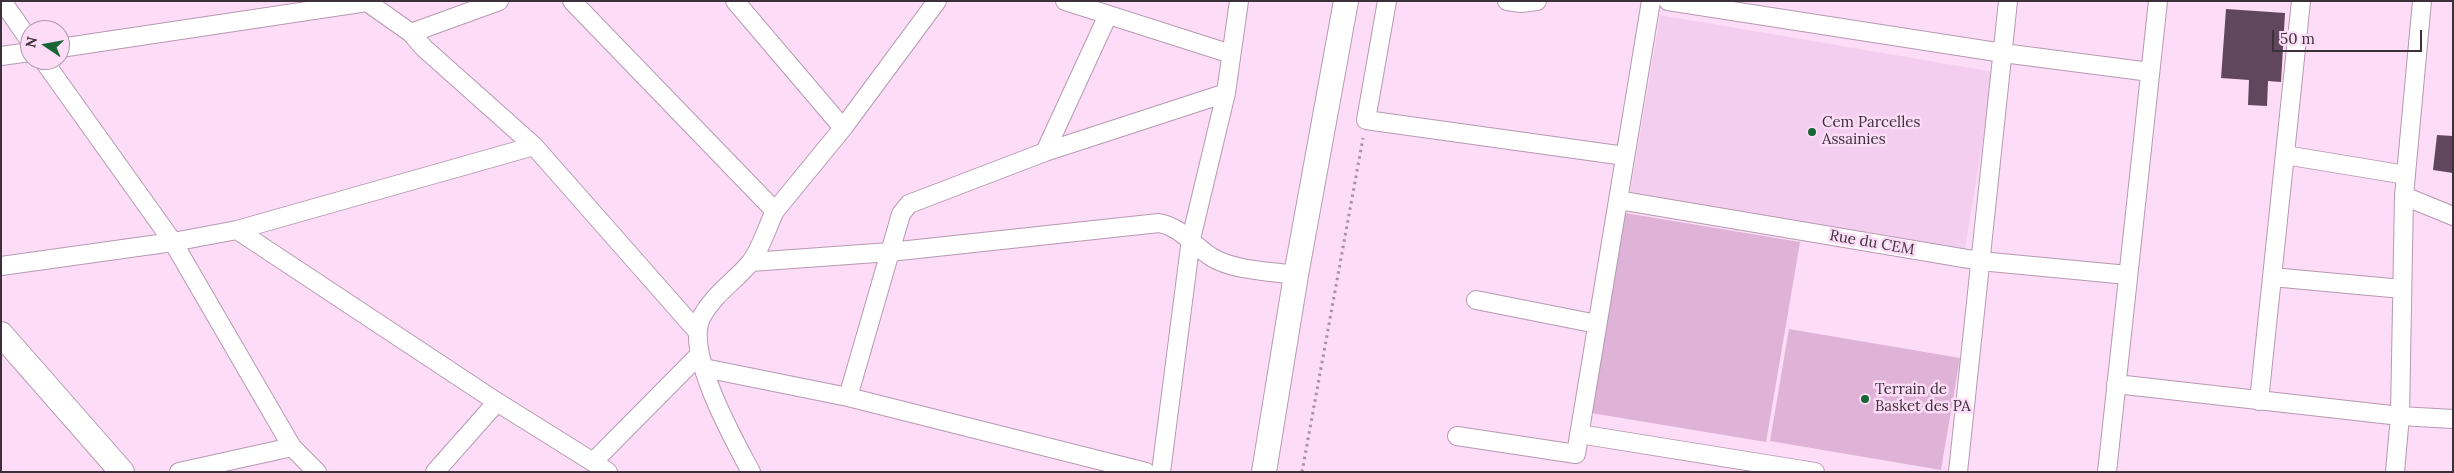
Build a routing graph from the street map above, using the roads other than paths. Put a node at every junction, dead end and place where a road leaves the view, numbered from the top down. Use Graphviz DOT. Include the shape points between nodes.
graph roads {
  1 [pos="2,1"];
  2 [pos="499,1"];
  3 [pos="572,1"];
  4 [pos="735,1"];
  5 [pos="937,1"];
  6 [pos="1065,1"];
  7 [pos="1239,1"];
  8 [pos="1346,1"];
  9 [pos="1387,1"];
  10 [pos="1507,1"];
  11 [pos="1537,1"];
  12 [pos="1651,1"];
  13 [pos="1668,1"];
  14 [pos="2008,1"];
  15 [pos="2158,1"];
  16 [pos="2301,1"];
  17 [pos="2422,1"];
  18 [pos="366,2"];
  19 [pos="1721,5"];
  20 [pos="1105,10"];
  21 [pos="20,27"];
  22 [pos="411,33"];
  23 [pos="70,46"];
  24 [pos="20,53"];
  25 [pos="2003,53"];
  26 [pos="1231,54"];
  27 [pos="1,56"];
  28 [pos="51,70"];
  29 [pos="2150,72"];
  30 [pos="1226,93"];
  31 [pos="843,128"];
  32 [pos="534,146"];
  33 [pos="1045,152"];
  34 [pos="2285,155"];
  35 [pos="1625,156"];
  36 [pos="2406,175"];
  37 [pos="2404,196"];
  38 [pos="1618,200"];
  39 [pos="775,211"];
  40 [pos="2453,216"];
  41 [pos="237,230"];
  42 [pos="1191,239"];
  43 [pos="173,242"];
  44 [pos="890,252"];
  45 [pos="1980,261"];
  46 [pos="751,262"];
  47 [pos="1,266"];
  48 [pos="1296,275"];
  49 [pos="2128,275"];
  50 [pos="2272,277"];
  51 [pos="2402,289"];
  52 [pos="1476,300"];
  53 [pos="1597,324"];
  54 [pos="697,331"];
  55 [pos="1,334"];
  56 [pos="702,362"];
  57 [pos="2116,384"];
  58 [pos="848,397"];
  59 [pos="2260,401"];
  60 [pos="497,402"];
  61 [pos="2400,416"];
  62 [pos="2453,419"];
  63 [pos="1579,434"];
  64 [pos="1457,436"];
  65 [pos="292,447"];
  66 [pos="601,467"];
  67 [pos="1782,469"];
  68 [pos="122,472"];
  69 [pos="178,472"];
  70 [pos="317,472"];
  71 [pos="435,472"];
  72 [pos="751,472"];
  73 [pos="1146,472"];
  74 [pos="1161,472"];
  75 [pos="1264,472"];
  76 [pos="1815,472"];
  77 [pos="1958,472"];
  78 [pos="2107,472"];
  79 [pos="2395,472"];
  1 -- 21 [label="street"];
  2 -- 22 [label="street"];
  3 -- 39 [label="street"];
  4 -- 31 [label="street"];
  5 -- 31 [label="street"];
  6 -- 20 [label="street"];
  7 -- 26 [label="street"];
  8 -- 48 [label="street"];
  9 -- 35 [label="street" via="1366,120"];
  10 -- 11 [label="street"];
  12 -- 35 [label="street"];
  13 -- 19 [label="street"];
  14 -- 25 [label="street"];
  15 -- 29 [label="street"];
  16 -- 34 [label="street"];
  17 -- 36 [label="street"];
  18 -- 22 [label="street"];
  18 -- 23 [label="street"];
  19 -- 25 [label="street"];
  20 -- 26 [label="street"];
  20 -- 33 [label="street"];
  22 -- 32 [label="street"];
  24 -- 27 [label="street"];
  25 -- 29 [label="street"];
  25 -- 45 [label="street"];
  26 -- 30 [label="street"];
  28 -- 43 [label="street"];
  29 -- 49 [label="street"];
  30 -- 33 [label="street"];
  30 -- 42 [label="street"];
  31 -- 39 [label="street"];
  32 -- 41 [label="street"];
  32 -- 54 [label="street"];
  33 -- 44 [label="street" via="909,204 901,214"];
  34 -- 36 [label="street"];
  34 -- 50 [label="street"];
  35 -- 38 [label="street"];
  36 -- 37 [label="street"];
  37 -- 40 [label="street"];
  37 -- 51 [label="street"];
  38 -- 45 [label="street, Rue du CEM"];
  38 -- 53 [label="street"];
  39 -- 46 [label="street"];
  41 -- 43 [label="street"];
  41 -- 60 [label="street"];
  42 -- 44 [label="street" via="1159,222"];
  42 -- 48 [label="street" via="1203,252 1228,264"];
  42 -- 74 [label="street"];
  43 -- 47 [label="street"];
  43 -- 65 [label="street"];
  44 -- 46 [label="street"];
  44 -- 58 [label="street"];
  45 -- 49 [label="street, Rue du CEM"];
  45 -- 77 [label="street"];
  46 -- 54 [label="street" via="717,295 701,317"];
  48 -- 75 [label="street"];
  49 -- 57 [label="street"];
  50 -- 51 [label="street"];
  50 -- 59 [label="street"];
  51 -- 61 [label="street"];
  52 -- 53 [label="street"];
  53 -- 63 [label="street"];
  54 -- 56 [label="street"];
  55 -- 68 [label="street"];
  56 -- 58 [label="street"];
  56 -- 66 [label="street"];
  56 -- 72 [label="street" via="723,420"];
  57 -- 59 [label="street"];
  57 -- 78 [label="street"];
  58 -- 73 [label="street"];
  59 -- 61 [label="street"];
  60 -- 66 [label="street"];
  60 -- 71 [label="street"];
  61 -- 62 [label="street"];
  61 -- 79 [label="street"];
  63 -- 64 [label="street" via="1576,454"];
  63 -- 67 [label="street"];
  65 -- 69 [label="street"];
  65 -- 70 [label="street"];
  67 -- 76 [label="street"];
}
